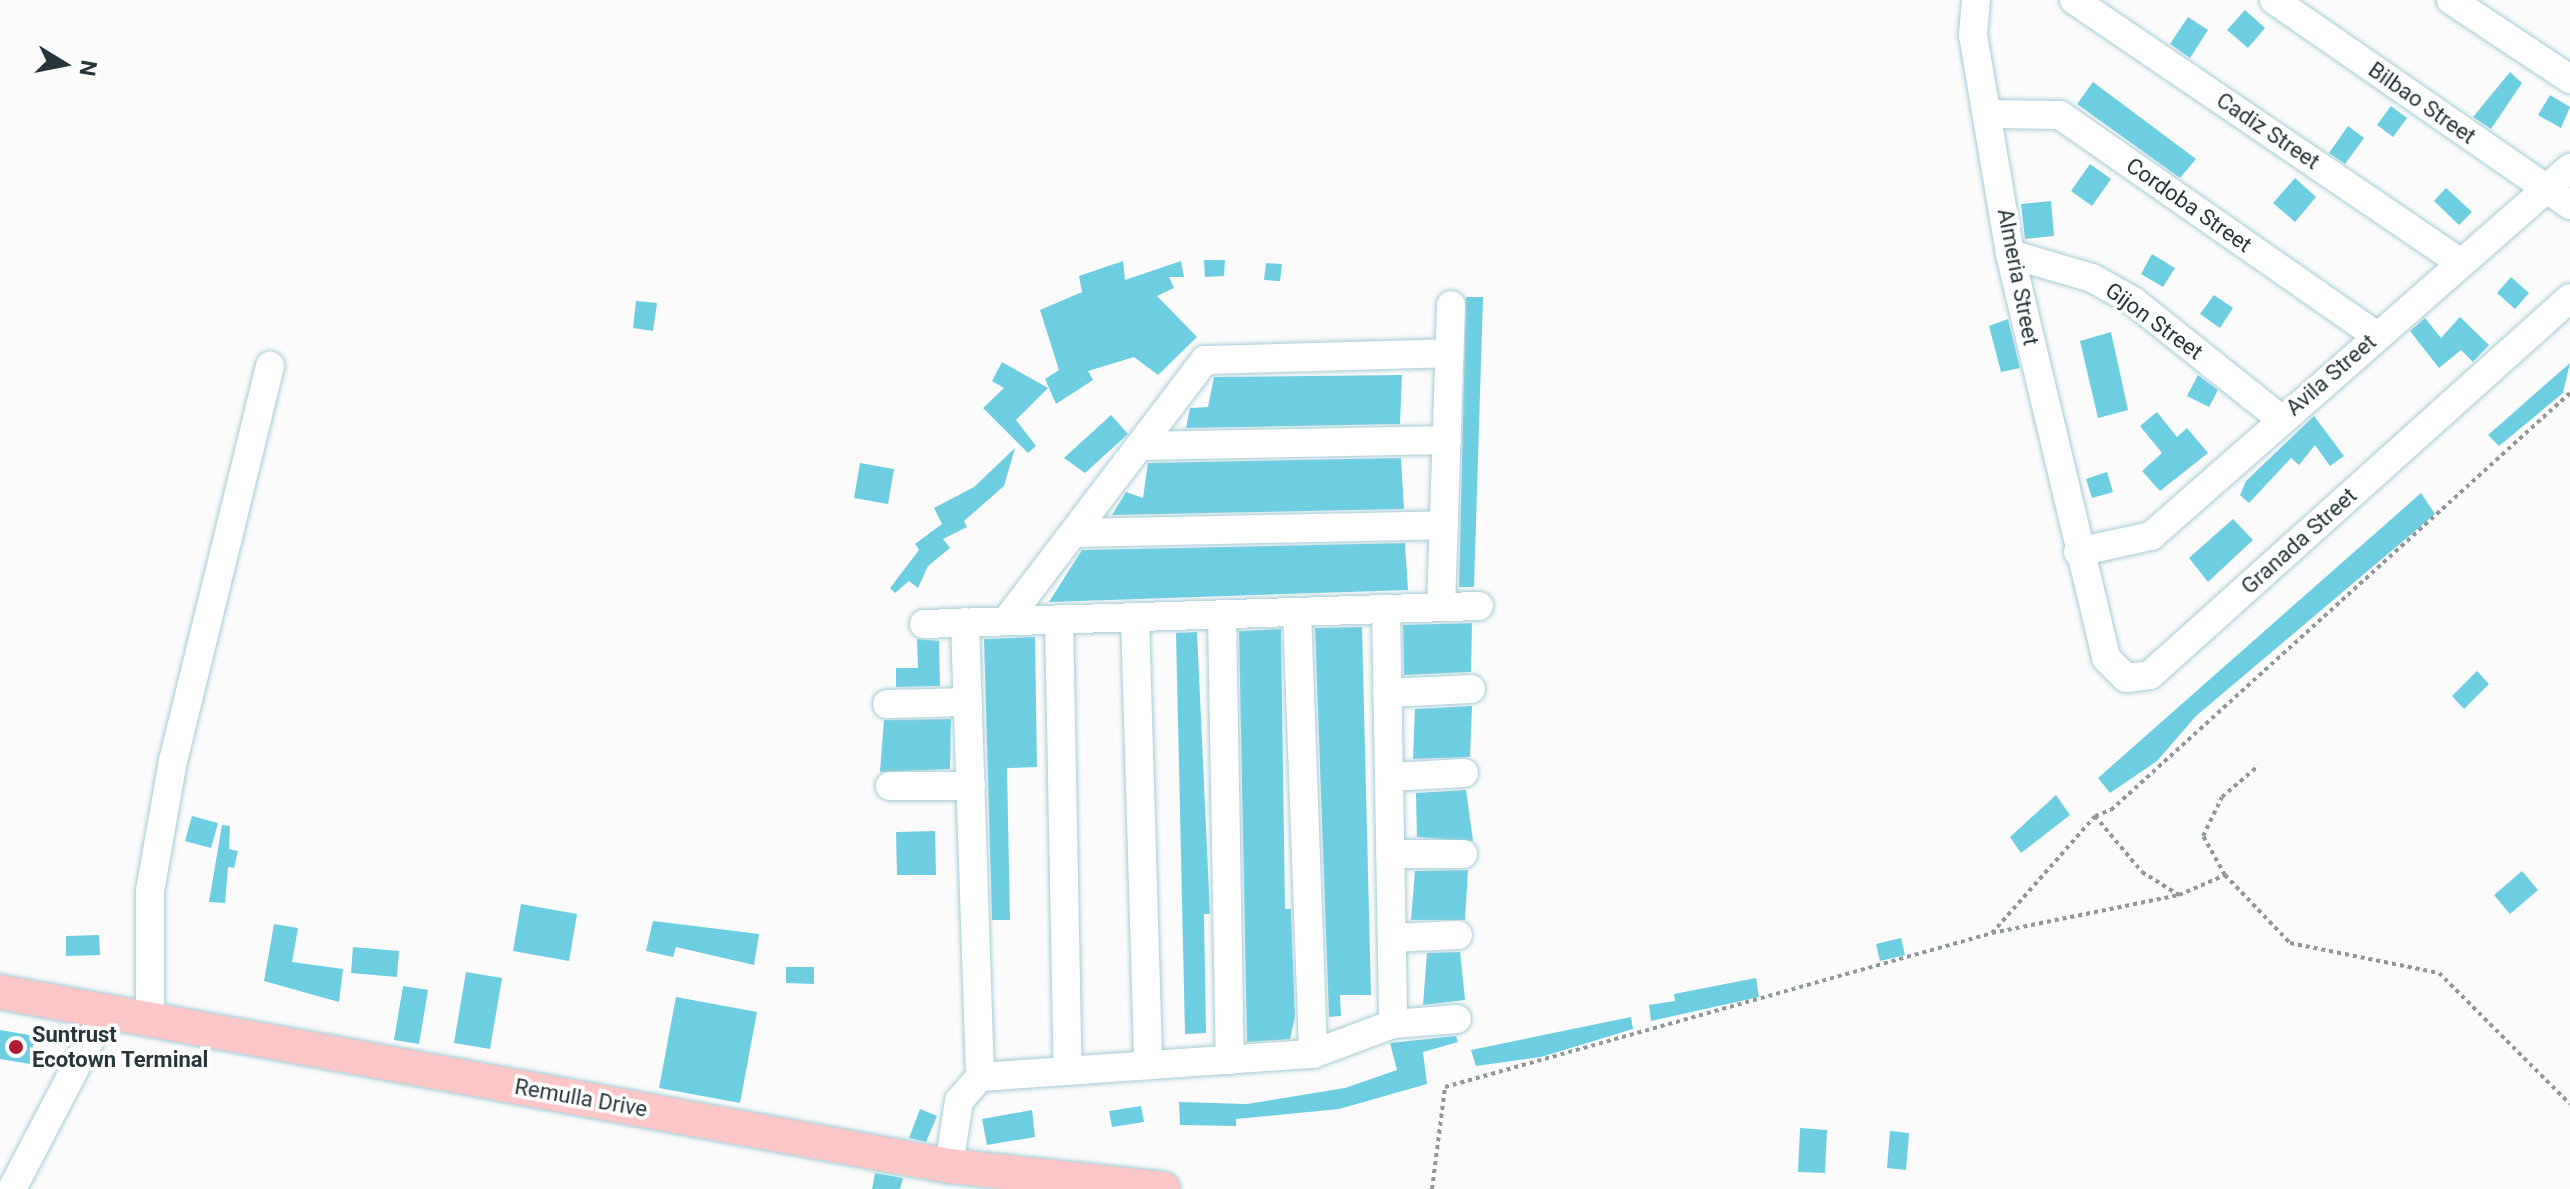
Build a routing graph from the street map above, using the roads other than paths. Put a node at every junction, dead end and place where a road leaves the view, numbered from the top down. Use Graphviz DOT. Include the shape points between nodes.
graph roads {
  1 [pos="1976,0"];
  2 [pos="2074,0"];
  3 [pos="2274,0"];
  4 [pos="2451,0"];
  5 [pos="2570,79"];
  6 [pos="1989,114"];
  7 [pos="2570,168"];
  8 [pos="2546,189"];
  9 [pos="2570,205"];
  10 [pos="2010,254"];
  11 [pos="2461,263"];
  12 [pos="2570,298"];
  13 [pos="1451,305"];
  14 [pos="2377,336"];
  15 [pos="1449,353"];
  16 [pos="270,366"];
  17 [pos="2281,419"];
  18 [pos="1447,440"];
  19 [pos="1140,446"];
  20 [pos="1444,525"];
  21 [pos="1074,533"];
  22 [pos="2078,552"];
  23 [pos="1479,606"];
  24 [pos="1441,607"];
  25 [pos="1386,609"];
  26 [pos="1297,612"];
  27 [pos="1222,614"];
  28 [pos="1135,617"];
  29 [pos="1059,619"];
  30 [pos="1006,621"];
  31 [pos="965,622"];
  32 [pos="924,624"];
  33 [pos="1471,689"];
  34 [pos="1387,693"];
  35 [pos="968,702"];
  36 [pos="887,704"];
  37 [pos="1464,773"];
  38 [pos="1389,777"];
  39 [pos="890,786"];
  40 [pos="971,786"];
  41 [pos="1390,854"];
  42 [pos="1463,854"];
  43 [pos="1458,935"];
  44 [pos="1392,938"];
  45 [pos="0,992"];
  46 [pos="105,1011"];
  47 [pos="150,1018"];
  48 [pos="1457,1019"];
  49 [pos="1393,1024"];
  50 [pos="1313,1054"];
  51 [pos="1230,1060"];
  52 [pos="1148,1065"];
  53 [pos="1068,1071"];
  54 [pos="980,1077"];
  55 [pos="949,1166"];
  56 [pos="12,1189"];
  57 [pos="1163,1189"];
  1 -- 6 [label="street, Almeria Street" via="1973,35"];
  2 -- 11 [label="street, Cadiz Street"];
  3 -- 8 [label="street, Bilbao Street"];
  4 -- 5 [label="street"];
  6 -- 10 [label="street, Almeria Street"];
  6 -- 14 [label="street, Cordoba Street" via="2060,115"];
  7 -- 8 [label="street, Avila Street"];
  8 -- 9 [label="street, Bilbao Street"];
  8 -- 11 [label="street, Avila Street"];
  10 -- 17 [label="street, Gijon Street" via="2092,278 2133,301"];
  10 -- 22 [label="street, Almeria Street"];
  11 -- 14 [label="street, Avila Street"];
  12 -- 22 [label="street, Granada Street" via="2150,675 2126,678 2106,658"];
  13 -- 15 [label="street"];
  14 -- 17 [label="street, Avila Street"];
  15 -- 18 [label="street"];
  15 -- 19 [label="street" via="1205,360"];
  16 -- 47 [label="street" via="173,761 150,891"];
  17 -- 22 [label="street, Avila Street" via="2151,536"];
  18 -- 19 [label="street"];
  18 -- 20 [label="street"];
  19 -- 21 [label="street"];
  20 -- 21 [label="street"];
  20 -- 24 [label="street"];
  21 -- 30 [label="street"];
  23 -- 24 [label="street"];
  24 -- 25 [label="street"];
  25 -- 26 [label="street"];
  25 -- 34 [label="street"];
  26 -- 27 [label="street"];
  26 -- 50 [label="street"];
  27 -- 28 [label="street"];
  27 -- 51 [label="street"];
  28 -- 29 [label="street"];
  28 -- 52 [label="street"];
  29 -- 30 [label="street"];
  29 -- 53 [label="street"];
  30 -- 31 [label="street"];
  31 -- 32 [label="street"];
  31 -- 35 [label="street"];
  33 -- 34 [label="street"];
  34 -- 38 [label="street"];
  35 -- 36 [label="street"];
  35 -- 40 [label="street"];
  37 -- 38 [label="street"];
  38 -- 41 [label="street"];
  39 -- 40 [label="street"];
  40 -- 54 [label="street"];
  41 -- 42 [label="street"];
  41 -- 44 [label="street"];
  43 -- 44 [label="street"];
  44 -- 49 [label="street"];
  45 -- 46 [label="main road, Remulla Drive"];
  46 -- 47 [label="main road, Remulla Drive"];
  46 -- 56 [label="street"];
  47 -- 55 [label="main road, Remulla Drive"];
  48 -- 49 [label="street"];
  49 -- 50 [label="street"];
  50 -- 51 [label="street"];
  51 -- 52 [label="street"];
  52 -- 53 [label="street"];
  53 -- 54 [label="street"];
  54 -- 55 [label="street" via="959,1101"];
  55 -- 57 [label="main road, Remulla Drive"];
}
